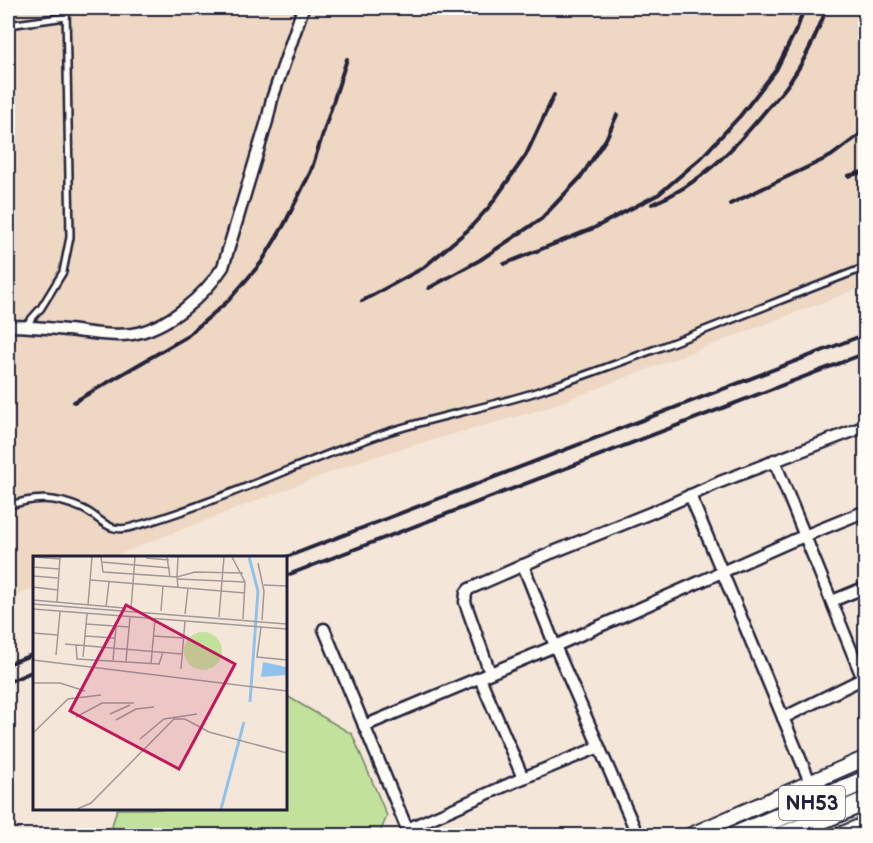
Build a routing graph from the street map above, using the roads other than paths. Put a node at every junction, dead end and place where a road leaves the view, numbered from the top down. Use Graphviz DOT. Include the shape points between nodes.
graph roads {
  1 [pos="66,8"];
  2 [pos="303,8"];
  3 [pos="66,17"];
  4 [pos="8,26"];
  5 [pos="866,267"];
  6 [pos="8,326"];
  7 [pos="25,326"];
  8 [pos="866,426"];
  9 [pos="774,460"];
  10 [pos="690,495"];
  11 [pos="8,506"];
  12 [pos="866,511"];
  13 [pos="805,536"];
  14 [pos="523,565"];
  15 [pos="722,573"];
  16 [pos="866,587"];
  17 [pos="832,601"];
  18 [pos="324,629"];
  19 [pos="555,646"];
  20 [pos="485,676"];
  21 [pos="864,678"];
  22 [pos="783,718"];
  23 [pos="364,726"];
  24 [pos="599,747"];
  25 [pos="866,758"];
  26 [pos="523,778"];
  27 [pos="866,780"];
  28 [pos="810,782"];
  29 [pos="866,801"];
  30 [pos="866,824"];
  31 [pos="409,832"];
  32 [pos="638,836"];
  33 [pos="689,836"];
  34 [pos="735,836"];
  35 [pos="782,836"];
  36 [pos="838,836"];
  1 -- 3 [label="lane"];
  2 -- 7 [label="street" via="223,267 212,284 180,312 132,334"];
  3 -- 4 [label="lane"];
  3 -- 7 [label="lane" via="70,237 63,272"];
  5 -- 11 [label="lane" via="580,377 387,433 129,528 108,527 83,509 51,500 27,499"];
  6 -- 7 [label="street"];
  8 -- 9 [label="street"];
  9 -- 10 [label="street"];
  9 -- 13 [label="street"];
  10 -- 14 [label="street"];
  10 -- 15 [label="street"];
  12 -- 13 [label="street"];
  13 -- 15 [label="street"];
  13 -- 17 [label="street"];
  14 -- 19 [label="street"];
  14 -- 20 [label="street" via="466,593"];
  15 -- 19 [label="street"];
  15 -- 22 [label="street"];
  16 -- 17 [label="street"];
  17 -- 21 [label="street"];
  18 -- 23 [label="street"];
  19 -- 20 [label="street"];
  19 -- 24 [label="street"];
  20 -- 23 [label="street"];
  20 -- 26 [label="street"];
  21 -- 22 [label="street"];
  22 -- 28 [label="street"];
  23 -- 31 [label="street"];
  24 -- 26 [label="street"];
  24 -- 32 [label="street"];
  25 -- 28 [label="street"];
  26 -- 31 [label="street"];
  27 -- 34 [label="highway, NH53"];
  28 -- 33 [label="street"];
  29 -- 35 [label="highway, NH53"];
  30 -- 36 [label="street"];
}
